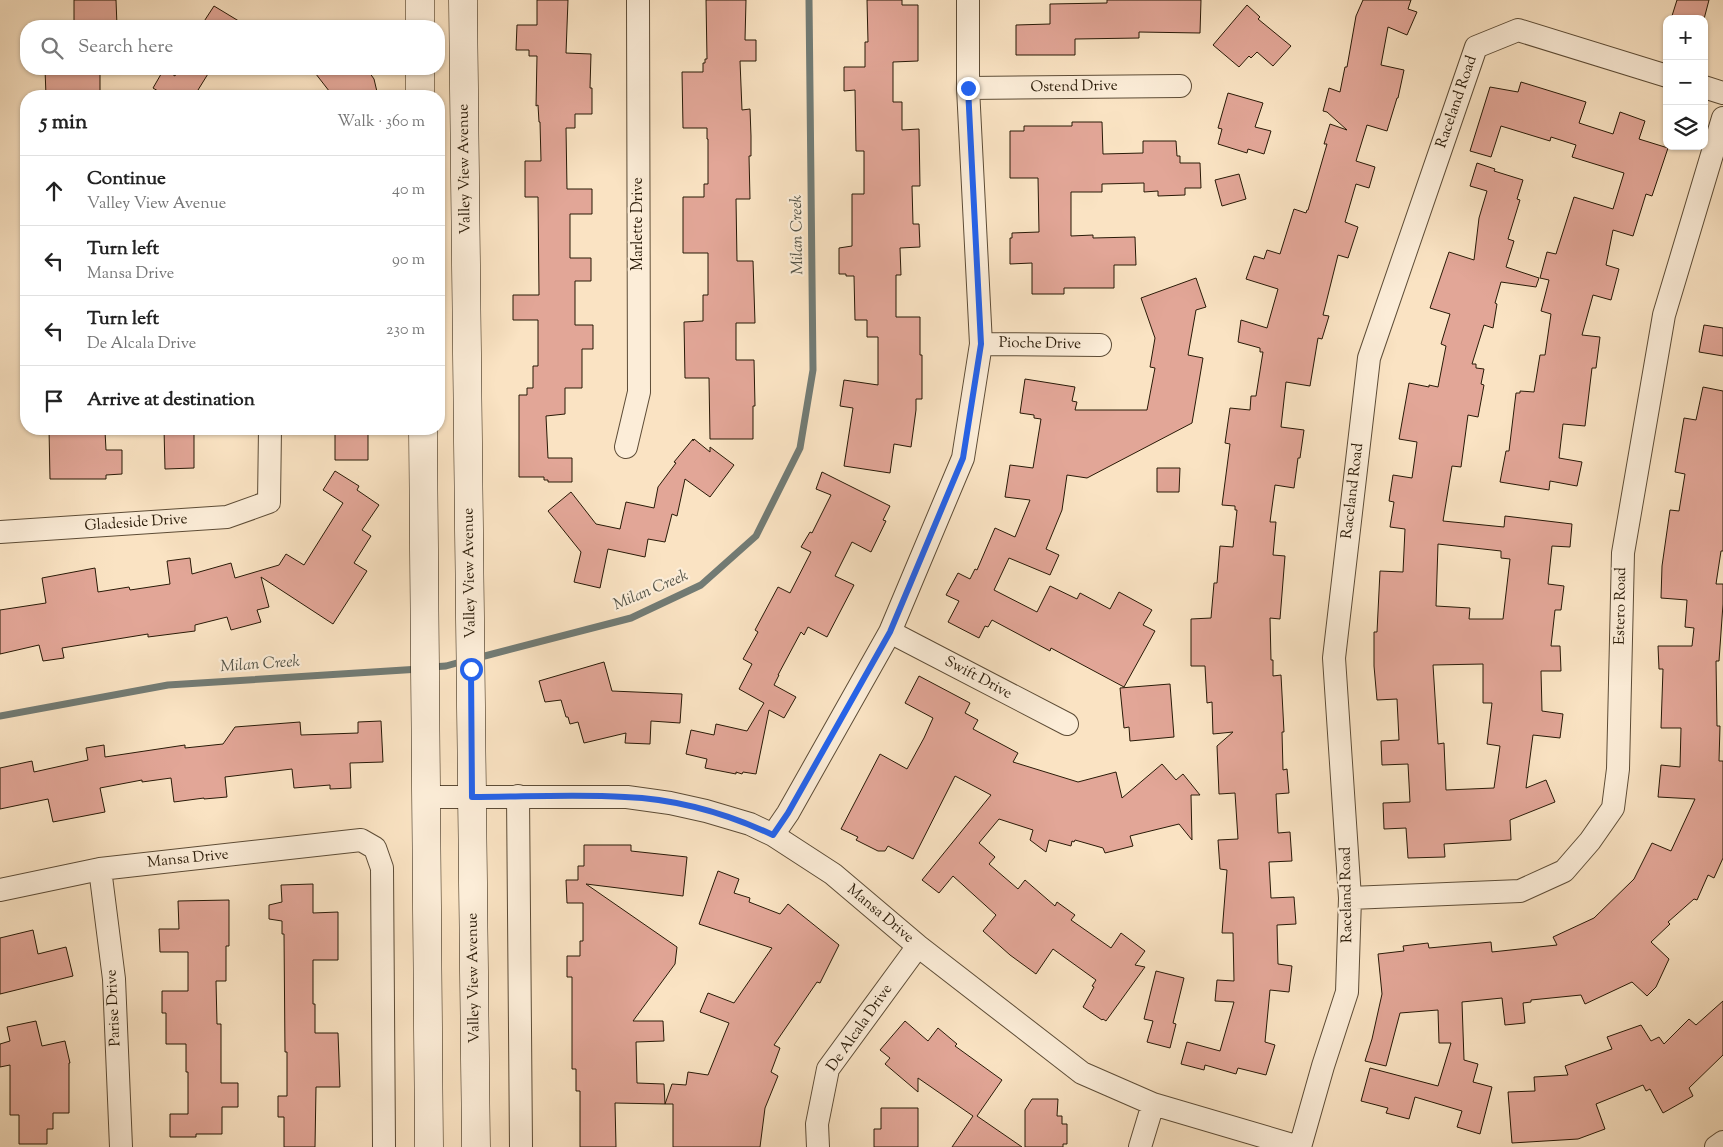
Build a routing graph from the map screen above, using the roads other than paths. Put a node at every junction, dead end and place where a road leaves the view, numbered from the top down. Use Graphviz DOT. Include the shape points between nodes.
graph roads {
  1 [pos="420,0"];
  2 [pos="463,0"];
  3 [pos="638,0"];
  4 [pos="968,0"];
  5 [pos="420,20"];
  6 [pos="420,75"];
  7 [pos="1663,75"];
  8 [pos="1180,86"];
  9 [pos="968,88"];
  10 [pos="1708,88"];
  11 [pos="420,90"];
  12 [pos="1723,93"];
  13 [pos="1723,118"];
  14 [pos="981,344"];
  15 [pos="1100,345"];
  16 [pos="270,435"];
  17 [pos="423,435"];
  18 [pos="626,447"];
  19 [pos="0,532"];
  20 [pos="890,632"];
  21 [pos="1067,724"];
  22 [pos="518,796"];
  23 [pos="472,797"];
  24 [pos="426,798"];
  25 [pos="773,835"];
  26 [pos="100,869"];
  27 [pos="0,890"];
  28 [pos="1350,898"];
  29 [pos="918,946"];
  30 [pos="1153,1104"];
  31 [pos="1723,1142"];
  32 [pos="121,1147"];
  33 [pos="384,1147"];
  34 [pos="429,1147"];
  35 [pos="476,1147"];
  36 [pos="521,1147"];
  37 [pos="818,1147"];
  38 [pos="1140,1147"];
  39 [pos="1300,1147"];
  40 [pos="1716,1147"];
  1 -- 5 [label="main road"];
  2 -- 23 [label="main road, Valley View Avenue"];
  3 -- 18 [label="street, Marlette Drive" via="639,392"];
  4 -- 9 [label="street"];
  6 -- 11 [label="main road"];
  7 -- 28 [label="street, Raceland Road" via="1518,30 1476,47 1369,358 1334,658"];
  8 -- 9 [label="street, Ostend Drive"];
  9 -- 14 [label="street"];
  10 -- 12 [label="street"];
  13 -- 28 [label="street, Estero Road" via="1664,315 1623,553 1618,769 1613,808 1564,871 1520,891"];
  14 -- 15 [label="street, Pioche Drive"];
  14 -- 20 [label="street" via="963,458"];
  16 -- 19 [label="street, Gladeside Drive" via="269,502 227,517"];
  17 -- 24 [label="main road"];
  20 -- 21 [label="street, Swift Drive"];
  20 -- 25 [label="street"];
  22 -- 23 [label="street, Mansa Drive"];
  22 -- 25 [label="street, Mansa Drive" via="627,797 670,803 750,824"];
  22 -- 36 [label="street"];
  23 -- 24 [label="street, Mansa Drive"];
  23 -- 35 [label="main road, Valley View Avenue"];
  24 -- 34 [label="main road"];
  25 -- 29 [label="street, Mansa Drive" via="833,874"];
  26 -- 27 [label="street, Mansa Drive"];
  26 -- 32 [label="street, Parise Drive" via="114,979"];
  26 -- 33 [label="street, Mansa Drive" via="361,840 375,848 382,868"];
  28 -- 39 [label="street, Raceland Road" via="1347,992"];
  29 -- 30 [label="street, Mansa Drive" via="1082,1072"];
  29 -- 37 [label="street, De Alcala Drive" via="828,1069 818,1124"];
  30 -- 38 [label="street"];
  30 -- 39 [label="street, Mansa Drive"];
  31 -- 40 [label="street"];
}
